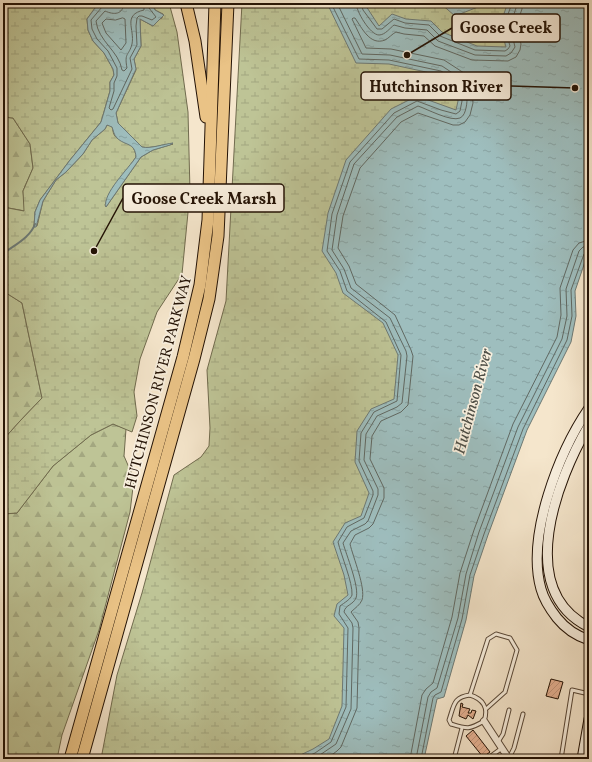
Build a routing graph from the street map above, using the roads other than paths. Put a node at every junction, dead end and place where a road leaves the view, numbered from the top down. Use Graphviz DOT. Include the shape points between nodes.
graph roads {
  1 [pos="186,3"];
  2 [pos="215,3"];
  3 [pos="228,3"];
  4 [pos="211,144"];
  5 [pos="589,408"];
  6 [pos="589,426"];
  7 [pos="589,627"];
  8 [pos="589,640"];
  9 [pos="589,694"];
  10 [pos="470,696"];
  11 [pos="486,709"];
  12 [pos="509,710"];
  13 [pos="523,714"];
  14 [pos="589,718"];
  15 [pos="484,721"];
  16 [pos="462,728"];
  17 [pos="498,742"];
  18 [pos="502,748"];
  19 [pos="455,758"];
  20 [pos="509,758"];
  21 [pos="70,759"];
  22 [pos="82,759"];
  23 [pos="463,759"];
  24 [pos="487,759"];
  25 [pos="561,759"];
  26 [pos="582,759"];
  1 -- 4 [label="highway" via="196,47"];
  2 -- 4 [label="highway, HUTCHINSON RIVER PARKWAY"];
  3 -- 22 [label="highway, HUTCHINSON RIVER PARKWAY" via="221,203 210,299"];
  4 -- 21 [label="highway, HUTCHINSON RIVER PARKWAY" via="207,241 194,316"];
  5 -- 8 [label="main road" via="568,444 552,483 541,526 538,556 539,581 545,601 560,622"];
  6 -- 7 [label="main road" via="571,459 558,493 550,528 547,563 551,584 562,606"];
  9 -- 25 [label="lane" via="572,690"];
  10 -- 11 [label="lane" via="482,700"];
  10 -- 11 [label="lane" via="488,639 496,634 510,638 517,650 505,692"];
  10 -- 16 [label="lane" via="458,698 449,720 451,724"];
  11 -- 15 [label="lane"];
  12 -- 17 [label="lane" via="503,734"];
  13 -- 20 [label="lane"];
  14 -- 26 [label="main road"];
  15 -- 16 [label="lane" via="469,728"];
  15 -- 17 [label="street"];
  16 -- 19 [label="lane"];
  17 -- 18 [label="street"];
  18 -- 20 [label="street"];
  18 -- 24 [label="lane"];
  19 -- 23 [label="lane"];
}
